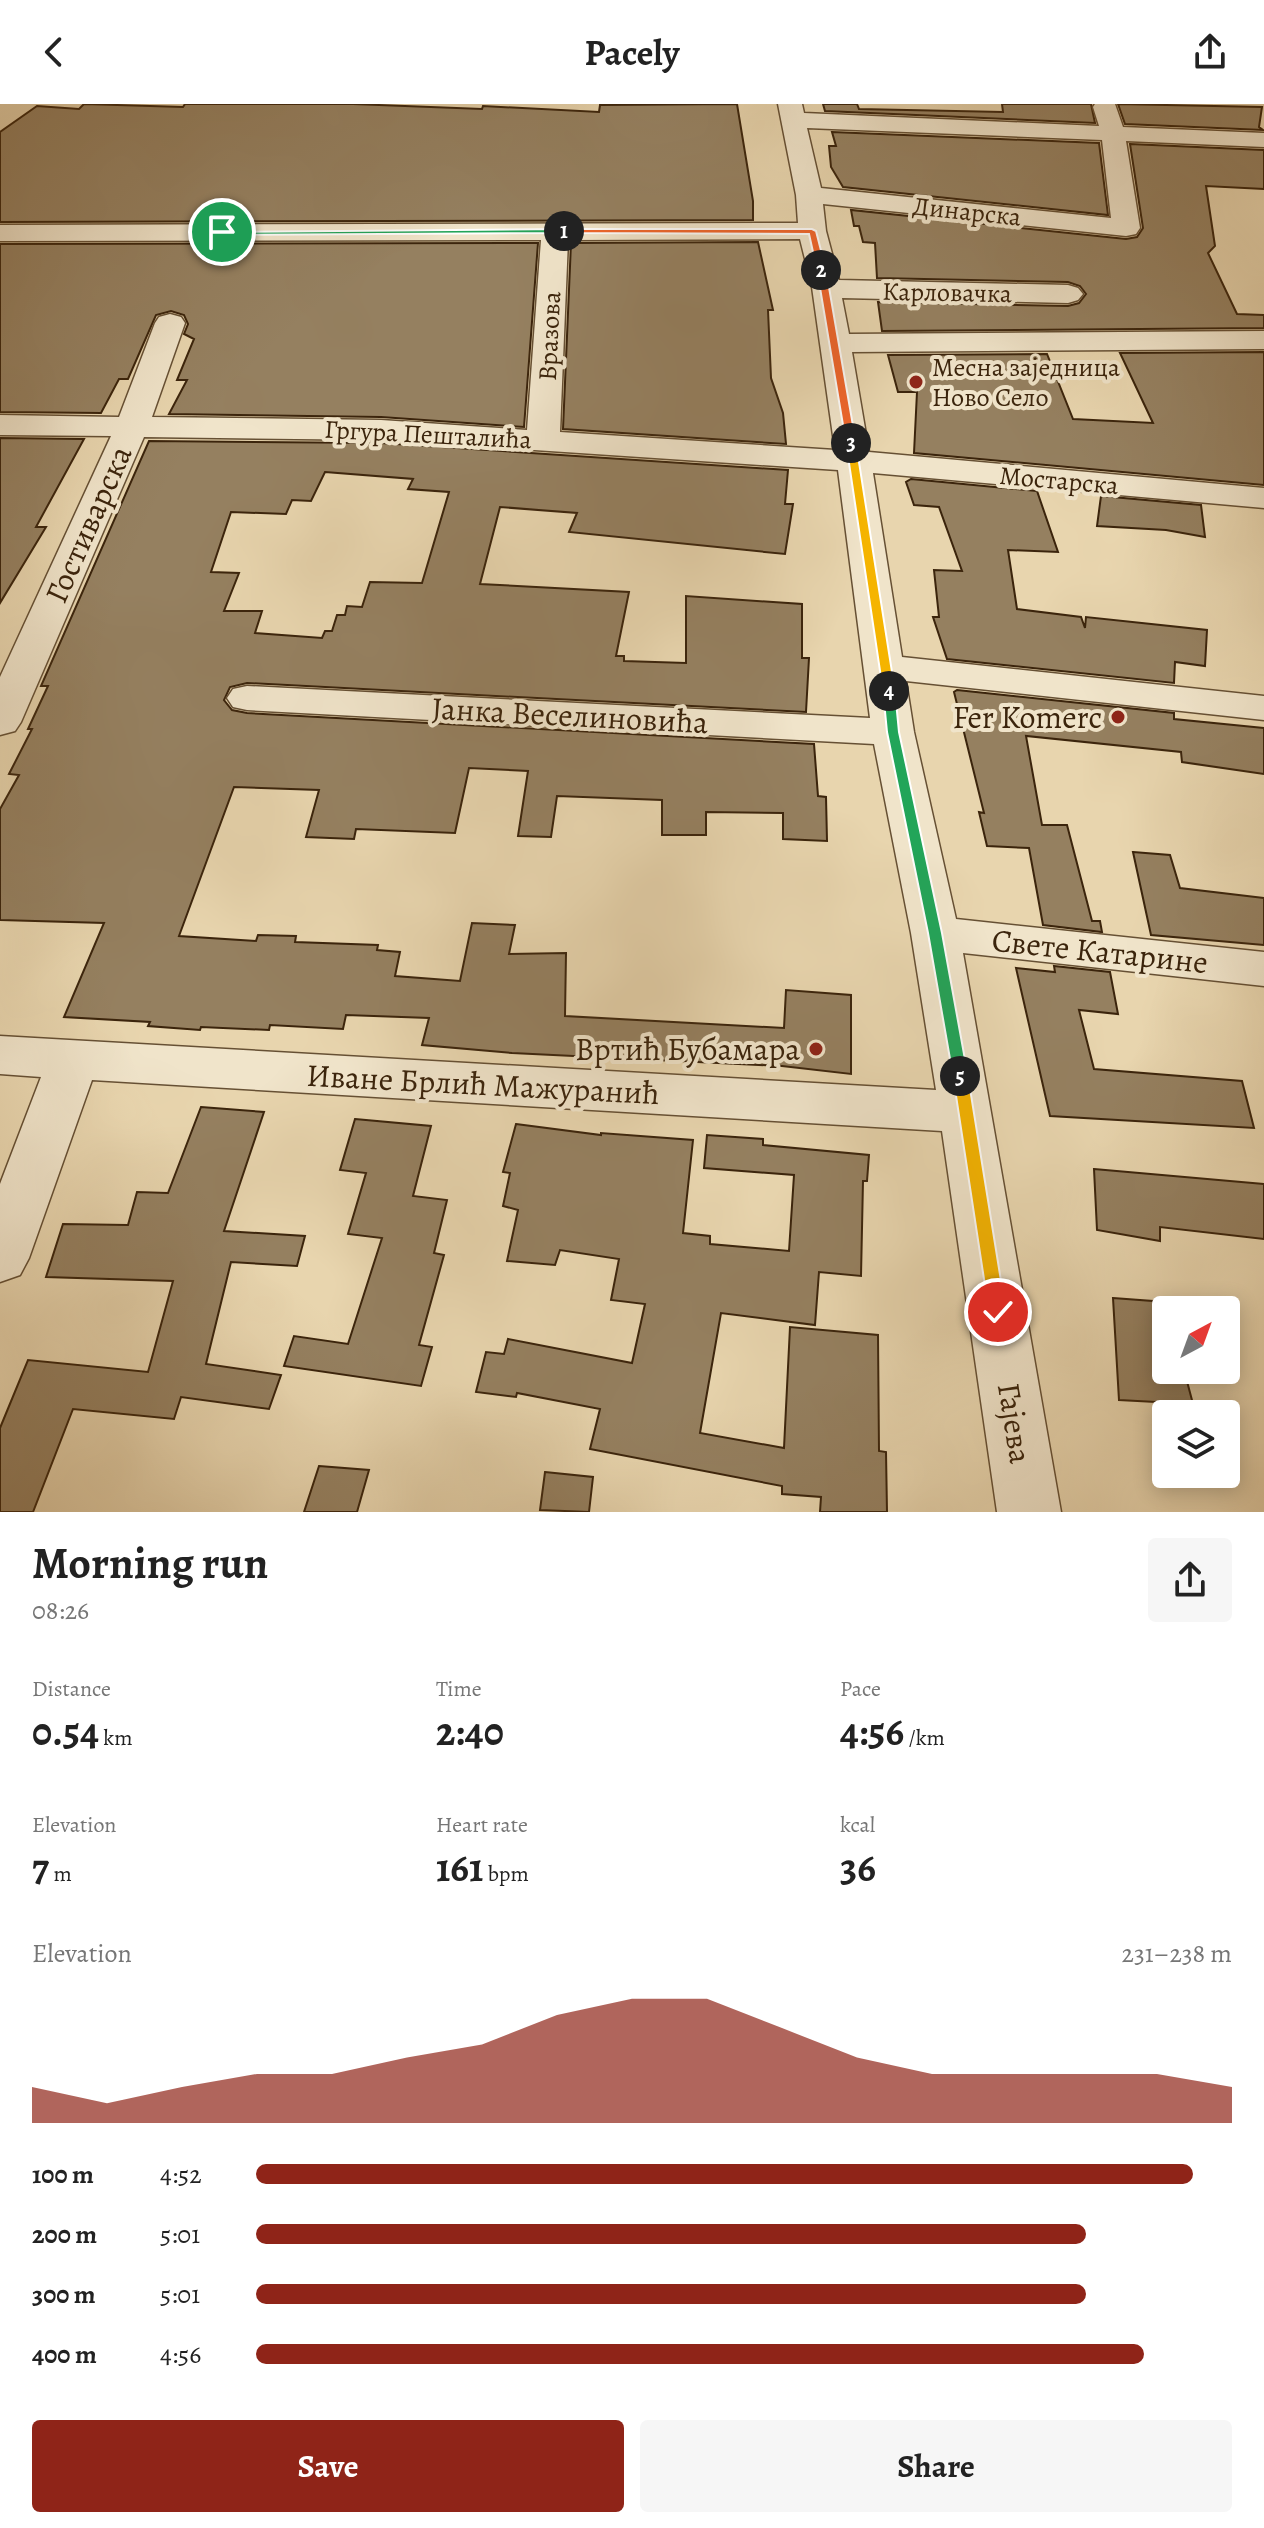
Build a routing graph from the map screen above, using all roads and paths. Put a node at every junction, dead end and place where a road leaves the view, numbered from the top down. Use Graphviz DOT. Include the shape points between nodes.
graph roads {
  1 [pos="1104,104"];
  2 [pos="792,112"];
  3 [pos="1113,133"];
  4 [pos="1264,140"];
  5 [pos="810,213"];
  6 [pos="555,231"];
  7 [pos="0,233"];
  8 [pos="826,287"];
  9 [pos="1068,294"];
  10 [pos="170,323"];
  11 [pos="1264,340"];
  12 [pos="833,343"];
  13 [pos="0,425"];
  14 [pos="132,426"];
  15 [pos="543,440"];
  16 [pos="854,461"];
  17 [pos="1264,498"];
  18 [pos="886,667"];
  19 [pos="247,698"];
  20 [pos="1264,708"];
  21 [pos="0,722"];
  22 [pos="893,732"];
  23 [pos="935,933"];
  24 [pos="1264,969"];
  25 [pos="0,1055"];
  26 [pos="73,1060"];
  27 [pos="966,1112"];
  28 [pos="0,1258"];
  29 [pos="1029,1512"];
  1 -- 3 [label="street"];
  2 -- 3 [label="street"];
  2 -- 5 [label="street, Гајева"];
  3 -- 4 [label="street"];
  3 -- 5 [label="street, Динарска" via="1126,228"];
  5 -- 6 [label="street, Динарска"];
  5 -- 8 [label="street, Гајева"];
  6 -- 7 [label="street, Динарска"];
  6 -- 15 [label="street, Вразова"];
  8 -- 9 [label="street, Карловачка"];
  8 -- 12 [label="street, Гајева"];
  10 -- 14 [label="street, Гостиварска"];
  11 -- 12 [label="street"];
  12 -- 16 [label="street, Гајева"];
  13 -- 14 [label="street, Гргура Пешталића"];
  14 -- 15 [label="street, Гргура Пешталића" via="381,430"];
  14 -- 21 [label="street, Гостиварска"];
  15 -- 16 [label="street, Гргура Пешталића"];
  16 -- 17 [label="street, Мостарска"];
  16 -- 18 [label="street, Гајева"];
  18 -- 20 [label="street"];
  18 -- 22 [label="street, Гајева"];
  19 -- 22 [label="street, Јанка Веселиновића"];
  22 -- 23 [label="street, Гајева"];
  23 -- 24 [label="street, Свете Катарине"];
  23 -- 27 [label="street, Гајева"];
  25 -- 26 [label="street, Иване Брлић Мажуранић"];
  26 -- 27 [label="street, Иване Брлић Мажуранић"];
  26 -- 28 [label="street"];
  27 -- 29 [label="street, Гајева"];
}
